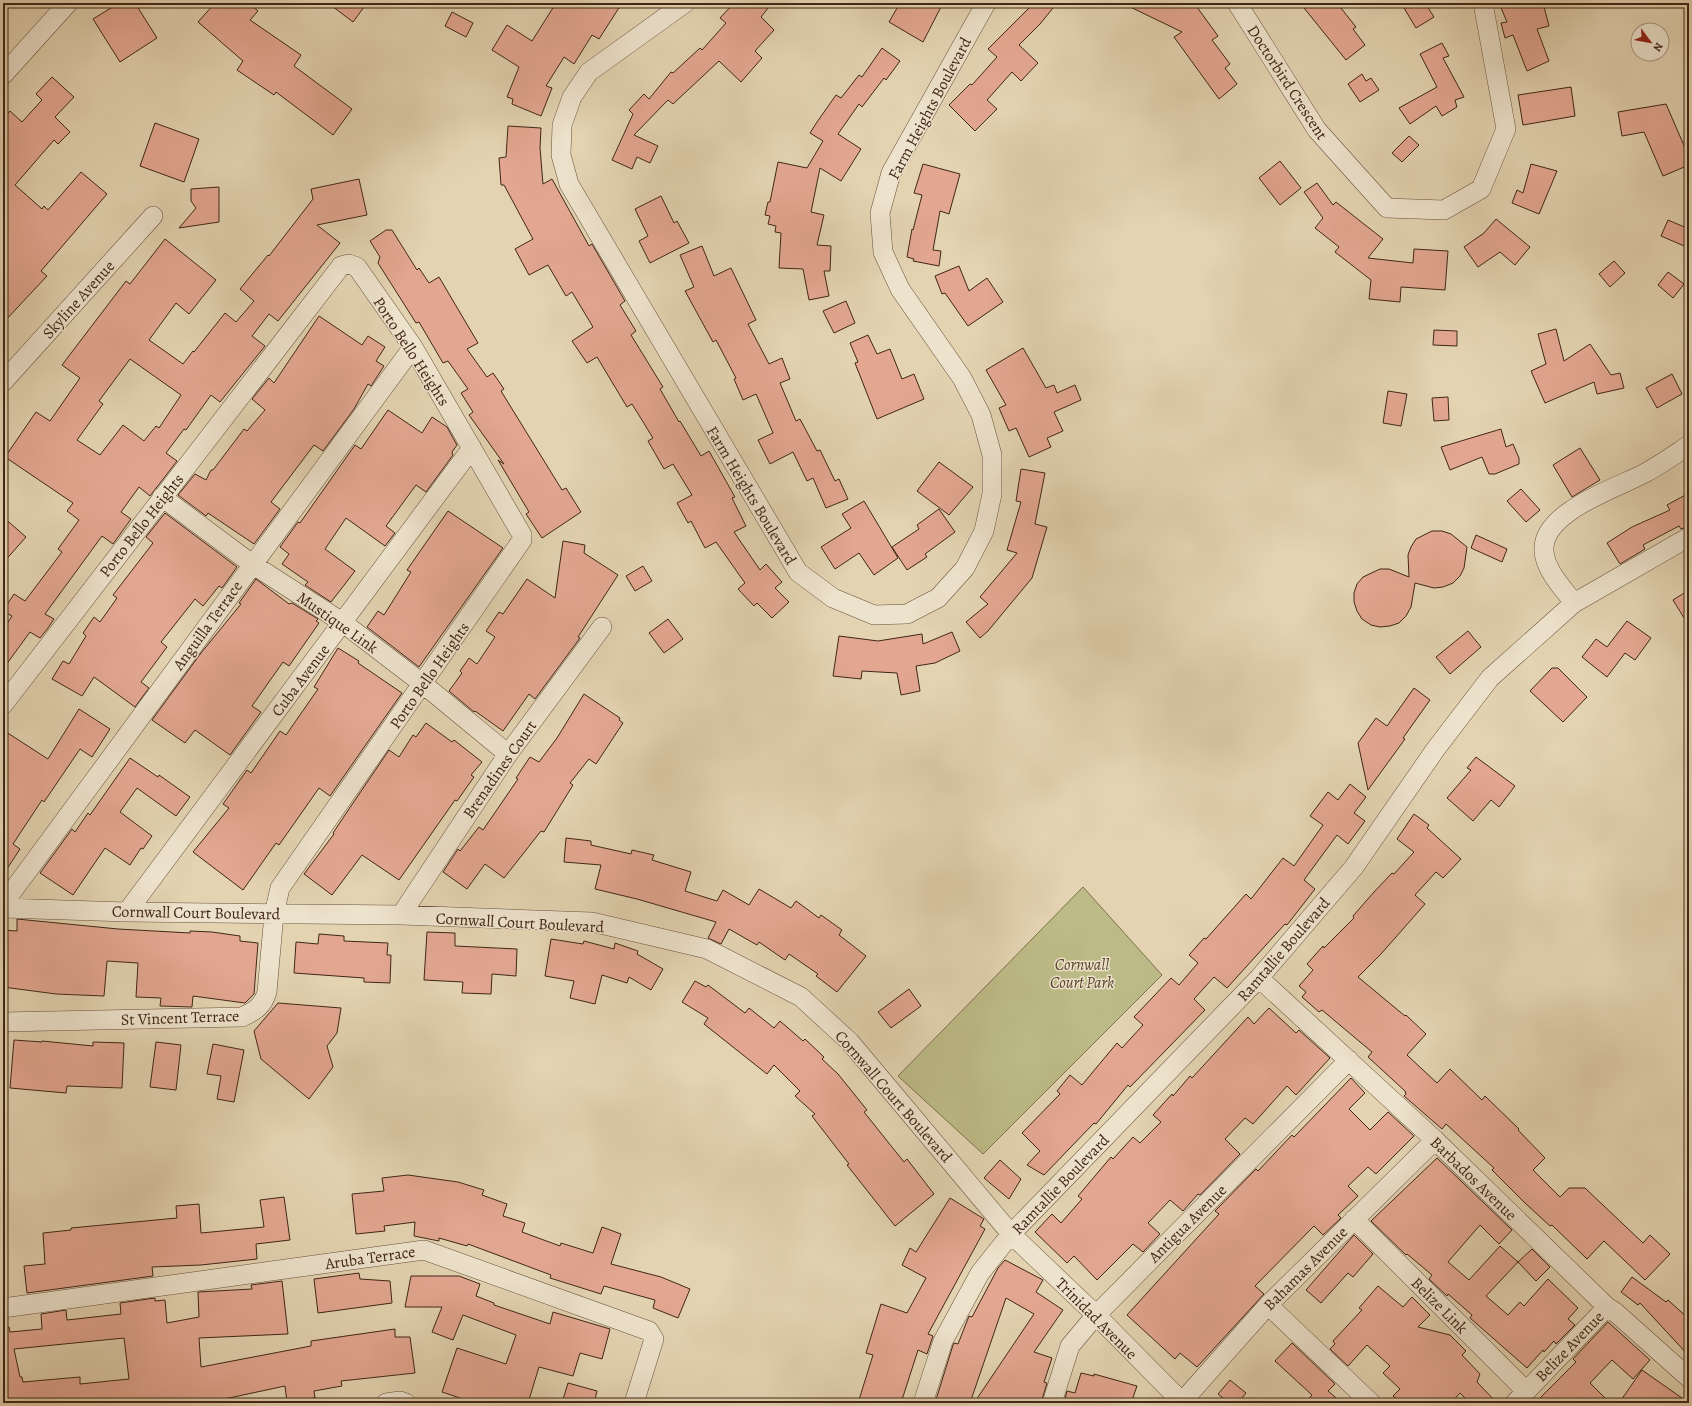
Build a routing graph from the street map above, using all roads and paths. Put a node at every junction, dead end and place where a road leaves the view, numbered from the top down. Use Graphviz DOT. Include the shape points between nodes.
graph roads {
  1 [pos="68,3"];
  2 [pos="685,3"];
  3 [pos="986,3"];
  4 [pos="1237,3"];
  5 [pos="1483,3"];
  6 [pos="3,75"];
  7 [pos="153,216"];
  8 [pos="413,347"];
  9 [pos="3,382"];
  10 [pos="1689,445"];
  11 [pos="472,448"];
  12 [pos="162,497"];
  13 [pos="1689,537"];
  14 [pos="252,564"];
  15 [pos="1574,603"];
  16 [pos="342,622"];
  17 [pos="602,627"];
  18 [pos="423,684"];
  19 [pos="3,705"];
  20 [pos="508,754"];
  21 [pos="3,904"];
  22 [pos="3,908"];
  23 [pos="127,912"];
  24 [pos="274,914"];
  25 [pos="401,915"];
  26 [pos="1259,978"];
  27 [pos="3,1022"];
  28 [pos="1349,1060"];
  29 [pos="1435,1140"];
  30 [pos="1354,1219"];
  31 [pos="1011,1234"];
  32 [pos="1268,1305"];
  33 [pos="1607,1307"];
  34 [pos="3,1308"];
  35 [pos="1096,1315"];
  36 [pos="1689,1378"];
  37 [pos="1521,1397"];
  38 [pos="386,1403"];
  39 [pos="406,1403"];
  40 [pos="634,1403"];
  41 [pos="923,1403"];
  42 [pos="1052,1403"];
  43 [pos="1182,1403"];
  44 [pos="1371,1403"];
  1 -- 6 [label="street"];
  2 -- 3 [label="street, Farm Heights Boulevard" via="589,72 572,97 562,125 561,155 569,184 798,572 833,598 874,615 908,614 938,598 965,568 984,531 992,494 992,455 981,415 962,378 900,289 883,252 880,213 891,172"];
  4 -- 5 [label="street, Doctorbird Crescent" via="1317,130 1387,208 1444,210 1481,189 1506,129"];
  7 -- 9 [label="street, Skyline Avenue"];
  8 -- 11 [label="street, Porto Bello Heights"];
  8 -- 12 [label="street, Porto Bello Heights" via="357,267 349,264 341,266"];
  8 -- 14 [label="street, Anguilla Terrace"];
  10 -- 15 [label="street" via="1646,472 1570,510 1549,529 1544,550 1548,566"];
  11 -- 16 [label="street, Cuba Avenue"];
  11 -- 18 [label="street, Porto Bello Heights" via="522,535 522,540"];
  12 -- 14 [label="street, Mustique Link"];
  12 -- 19 [label="street, Porto Bello Heights"];
  13 -- 15 [label="street, Ramtallie Boulevard"];
  14 -- 16 [label="street, Mustique Link"];
  14 -- 21 [label="street, Anguilla Terrace"];
  15 -- 26 [label="street, Ramtallie Boulevard" via="1490,678 1354,867"];
  16 -- 18 [label="street, Mustique Link"];
  16 -- 23 [label="street, Cuba Avenue"];
  17 -- 20 [label="street, Brenadines Court"];
  18 -- 20 [label="street, Mustique Link"];
  18 -- 24 [label="street, Porto Bello Heights" via="280,888"];
  20 -- 25 [label="street, Brenadines Court"];
  22 -- 23 [label="street, Cornwall Court Boulevard"];
  23 -- 24 [label="street, Cornwall Court Boulevard"];
  24 -- 25 [label="street, Cornwall Court Boulevard"];
  24 -- 27 [label="street, St Vincent Terrace" via="268,992 258,1009 242,1017"];
  25 -- 31 [label="street, Cornwall Court Boulevard" via="592,922 707,949 801,998 850,1042"];
  26 -- 28 [label="street, Barbados Avenue"];
  26 -- 31 [label="street, Ramtallie Boulevard"];
  28 -- 29 [label="street, Barbados Avenue"];
  28 -- 35 [label="street, Antigua Avenue"];
  29 -- 30 [label="street, Bahamas Avenue"];
  29 -- 33 [label="street, Barbados Avenue"];
  30 -- 32 [label="street, Bahamas Avenue"];
  30 -- 37 [label="street, Belize Link"];
  31 -- 35 [label="street, Trinidad Avenue"];
  31 -- 41 [label="street, Ramtallie Boulevard" via="980,1272 943,1341"];
  32 -- 43 [label="street, Bahamas Avenue"];
  32 -- 44 [label="street"];
  33 -- 36 [label="street, Barbados Avenue"];
  33 -- 37 [label="street, Belize Avenue"];
  34 -- 40 [label="street, Aruba Terrace" via="424,1250 649,1331 654,1339"];
  35 -- 42 [label="street, Antigua Avenue" via="1070,1346"];
  35 -- 43 [label="street, Trinidad Avenue"];
  38 -- 39 [label="street"];
}
